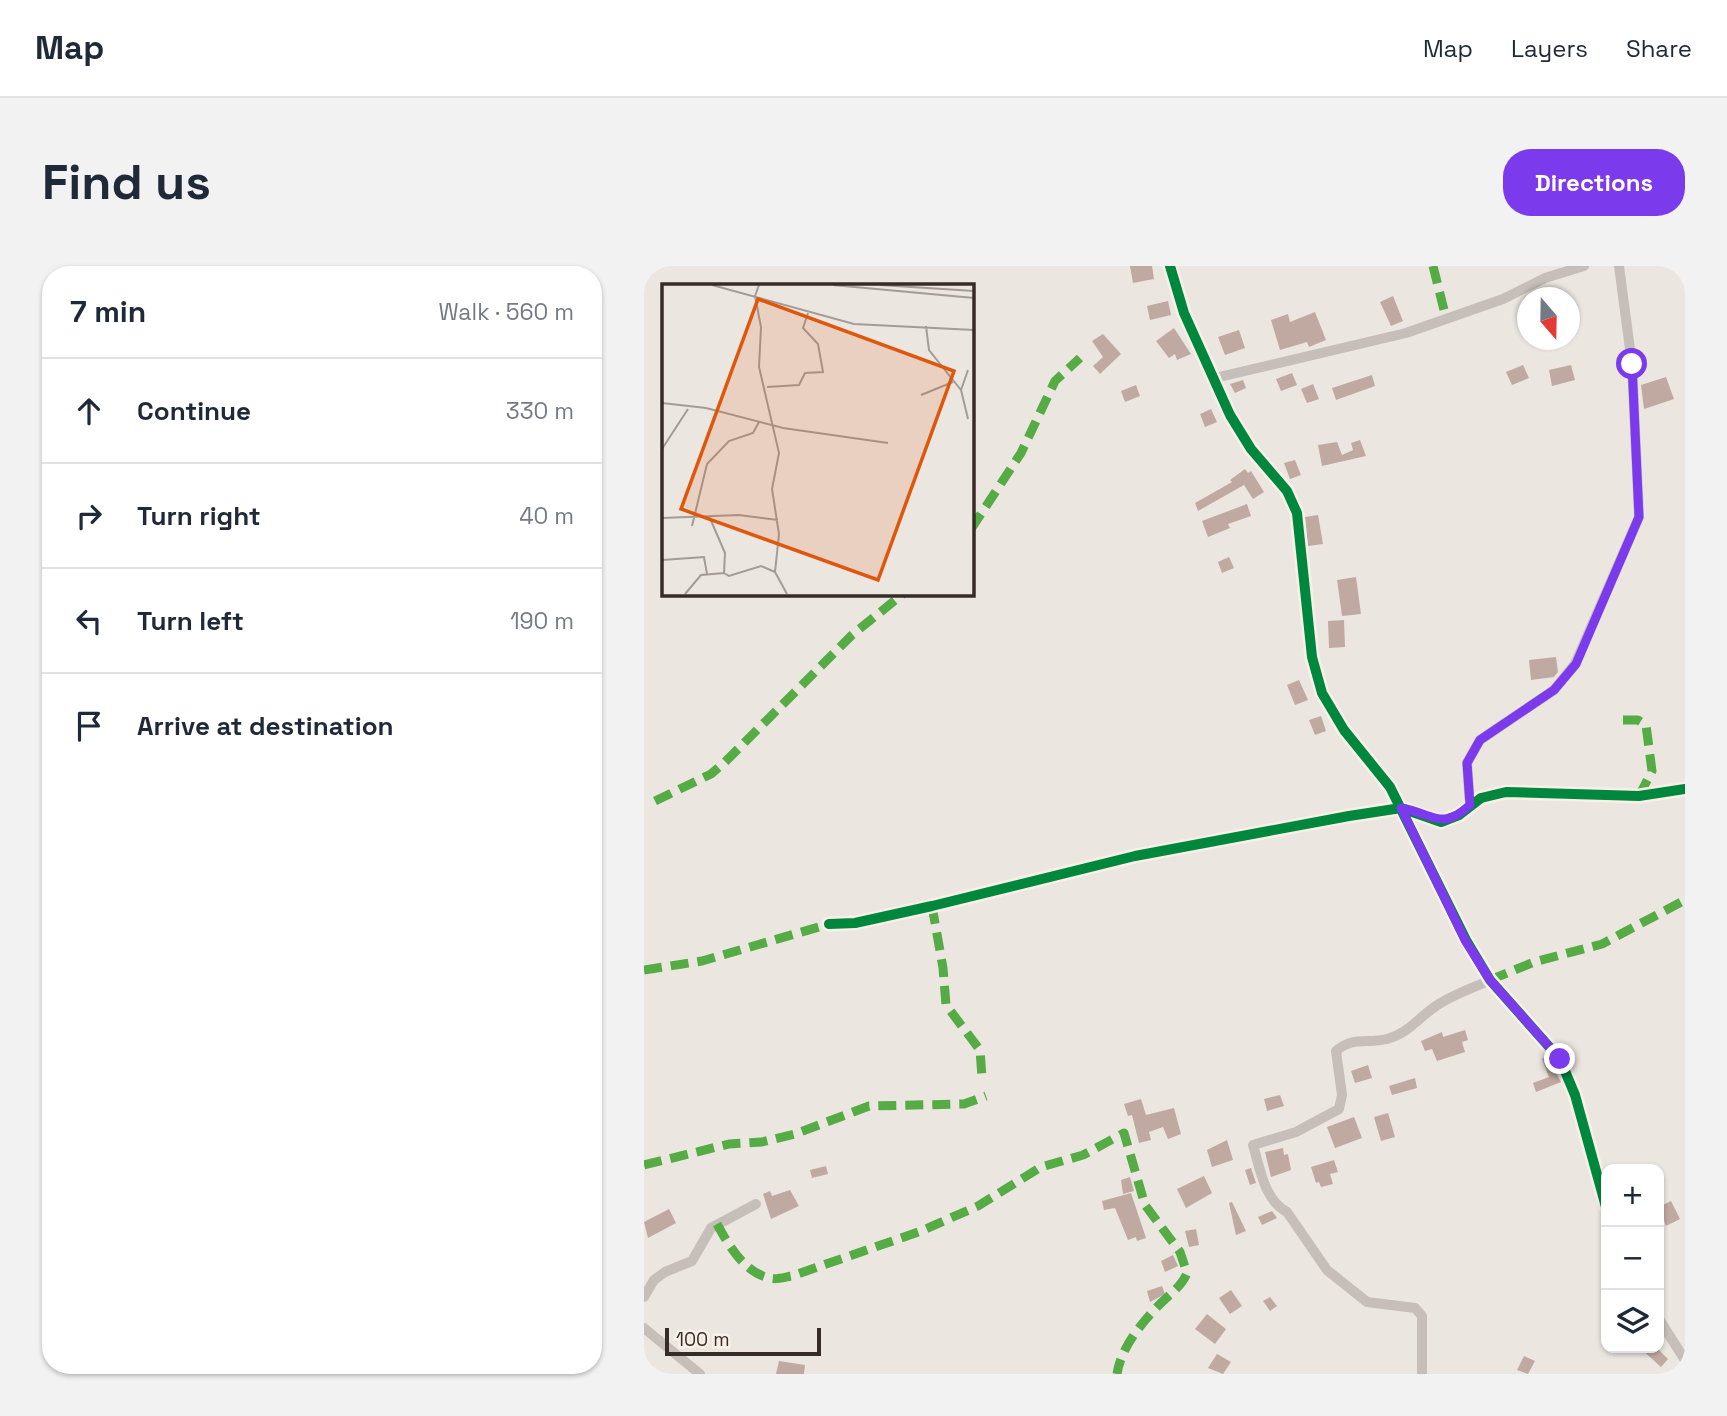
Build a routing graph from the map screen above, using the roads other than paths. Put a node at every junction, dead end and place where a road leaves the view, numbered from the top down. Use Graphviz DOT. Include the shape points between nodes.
graph roads {
  1 [pos="1170,266"];
  2 [pos="1538,266"];
  3 [pos="1584,266"];
  4 [pos="1619,266"];
  5 [pos="1545,278"];
  6 [pos="1215,378"];
  7 [pos="1685,789"];
  8 [pos="1470,805"];
  9 [pos="1401,808"];
  10 [pos="829,924"];
  11 [pos="1490,980"];
  12 [pos="1601,1189"];
  13 [pos="756,1204"];
  14 [pos="644,1297"];
  15 [pos="1664,1327"];
  16 [pos="644,1328"];
  17 [pos="1685,1360"];
  18 [pos="700,1374"];
  19 [pos="1422,1374"];
  1 -- 6 [label="street" via="1184,313"];
  2 -- 5 [label="street"];
  3 -- 5 [label="street"];
  4 -- 8 [label="street" via="1632,364 1639,517 1576,664 1554,690 1480,740 1467,763"];
  5 -- 6 [label="street" via="1503,299 1406,334"];
  6 -- 9 [label="street" via="1241,434 1287,491 1297,513 1312,657 1322,693"];
  7 -- 8 [label="street" via="1639,796 1506,792"];
  8 -- 9 [label="street" via="1441,822"];
  9 -- 10 [label="street" via="1228,836 855,923"];
  9 -- 11 [label="street" via="1465,940"];
  11 -- 12 [label="street" via="1560,1059"];
  11 -- 19 [label="street" via="1436,1006 1413,1026 1386,1039 1344,1044 1336,1051 1342,1095 1339,1109 1296,1132 1253,1145 1269,1195 1287,1212 1327,1270 1367,1302 1415,1308 1422,1316"];
  13 -- 14 [label="street" via="711,1228 692,1261 654,1280"];
  15 -- 17 [label="street"];
  16 -- 18 [label="street"];
}
